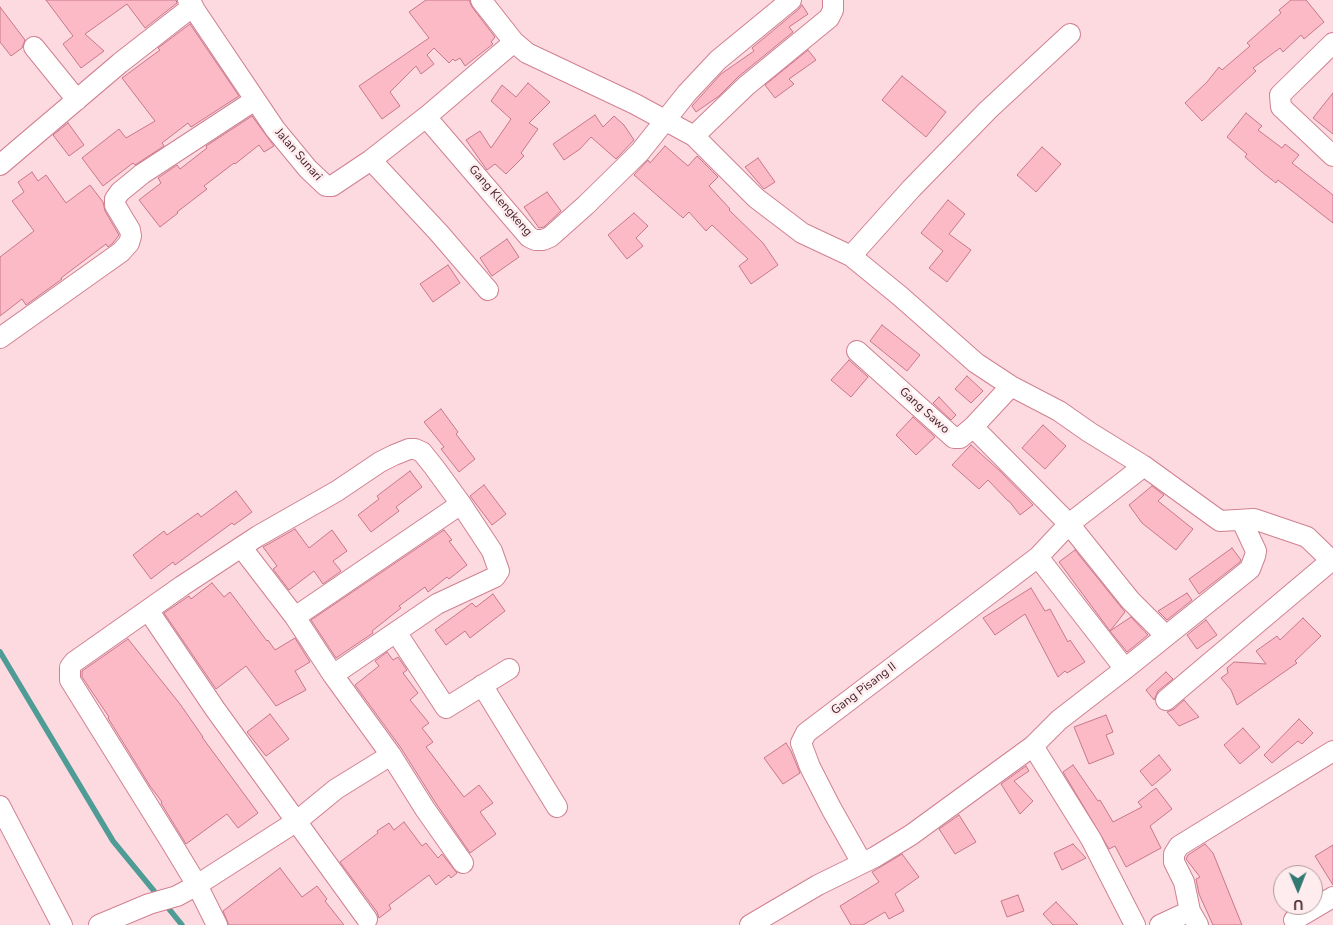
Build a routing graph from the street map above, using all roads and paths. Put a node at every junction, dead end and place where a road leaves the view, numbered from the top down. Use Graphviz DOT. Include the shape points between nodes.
graph roads {
  1 [pos="481,0"];
  2 [pos="791,0"];
  3 [pos="833,0"];
  4 [pos="190,3"];
  5 [pos="1070,34"];
  6 [pos="514,42"];
  7 [pos="1333,42"];
  8 [pos="34,47"];
  9 [pos="77,100"];
  10 [pos="256,100"];
  11 [pos="426,117"];
  12 [pos="666,122"];
  13 [pos="694,136"];
  14 [pos="1333,156"];
  15 [pos="371,160"];
  16 [pos="0,165"];
  17 [pos="851,256"];
  18 [pos="488,290"];
  19 [pos="0,338"];
  20 [pos="857,350"];
  21 [pos="1011,386"];
  22 [pos="973,427"];
  23 [pos="1144,466"];
  24 [pos="461,504"];
  25 [pos="1248,520"];
  26 [pos="1068,524"];
  27 [pos="242,548"];
  28 [pos="1038,557"];
  29 [pos="1332,561"];
  30 [pos="148,610"];
  31 [pos="295,617"];
  32 [pos="396,632"];
  33 [pos="1166,636"];
  34 [pos="508,668"];
  35 [pos="1125,669"];
  36 [pos="333,675"];
  37 [pos="482,685"];
  38 [pos="1166,700"];
  39 [pos="1033,746"];
  40 [pos="1333,751"];
  41 [pos="391,755"];
  42 [pos="0,806"];
  43 [pos="557,807"];
  44 [pos="297,821"];
  45 [pos="463,863"];
  46 [pos="862,863"];
  47 [pos="197,885"];
  48 [pos="1333,897"];
  49 [pos="367,918"];
  50 [pos="1194,918"];
  51 [pos="1294,920"];
  52 [pos="62,925"];
  53 [pos="100,925"];
  54 [pos="217,925"];
  55 [pos="750,925"];
  56 [pos="1135,925"];
  57 [pos="1160,925"];
  1 -- 6 [label="street"];
  2 -- 12 [label="street" via="718,60 687,93"];
  3 -- 13 [label="street" via="829,18 746,86"];
  4 -- 9 [label="street"];
  4 -- 10 [label="street, Jalan Sunari"];
  5 -- 17 [label="street" via="988,110"];
  6 -- 11 [label="street, Jalan Sunari"];
  6 -- 12 [label="street" via="544,62"];
  7 -- 14 [label="street" via="1280,95 1281,107"];
  8 -- 9 [label="street"];
  9 -- 16 [label="street"];
  10 -- 15 [label="street, Jalan Sunari" via="275,129 322,184 332,186"];
  10 -- 19 [label="street" via="142,174 120,192 115,206 130,230 129,244"];
  11 -- 12 [label="street, Gang Klengkeng" via="529,237 535,240 543,240 557,230 614,179"];
  11 -- 15 [label="street, Jalan Sunari"];
  12 -- 13 [label="street"];
  13 -- 17 [label="street" via="756,198 802,233"];
  15 -- 18 [label="street"];
  17 -- 21 [label="street" via="976,363"];
  20 -- 22 [label="street, Gang Sawo" via="954,438 960,438"];
  21 -- 22 [label="street, Gang Sawo"];
  21 -- 23 [label="street" via="1059,411"];
  22 -- 26 [label="street"];
  23 -- 25 [label="street" via="1220,521"];
  23 -- 26 [label="street"];
  24 -- 27 [label="street" via="422,452 409,450 380,462"];
  24 -- 31 [label="street"];
  24 -- 32 [label="street" via="492,551 499,571 495,577 437,604"];
  25 -- 29 [label="street" via="1307,537"];
  25 -- 33 [label="street" via="1256,551 1250,569"];
  26 -- 28 [label="street"];
  26 -- 33 [label="street" via="1130,600"];
  27 -- 30 [label="street"];
  27 -- 31 [label="street"];
  28 -- 35 [label="street"];
  28 -- 46 [label="street, Gang Pisang II" via="802,738 802,748 810,767"];
  29 -- 38 [label="street"];
  30 -- 44 [label="street"];
  30 -- 47 [label="street" via="74,662 69,675"];
  31 -- 36 [label="street"];
  32 -- 36 [label="street"];
  32 -- 37 [label="street" via="446,708"];
  33 -- 35 [label="street"];
  34 -- 37 [label="street"];
  35 -- 39 [label="street" via="1059,720"];
  36 -- 41 [label="street"];
  37 -- 43 [label="street"];
  39 -- 46 [label="street" via="911,835"];
  39 -- 56 [label="street" via="1090,839"];
  40 -- 50 [label="street" via="1179,846 1174,862 1184,882"];
  41 -- 44 [label="street" via="336,789"];
  41 -- 45 [label="street"];
  42 -- 52 [label="street"];
  44 -- 47 [label="street"];
  44 -- 49 [label="street"];
  46 -- 55 [label="street"];
  47 -- 53 [label="street" via="177,896"];
  47 -- 54 [label="street"];
  48 -- 51 [label="street"];
  50 -- 57 [label="street"];
}
